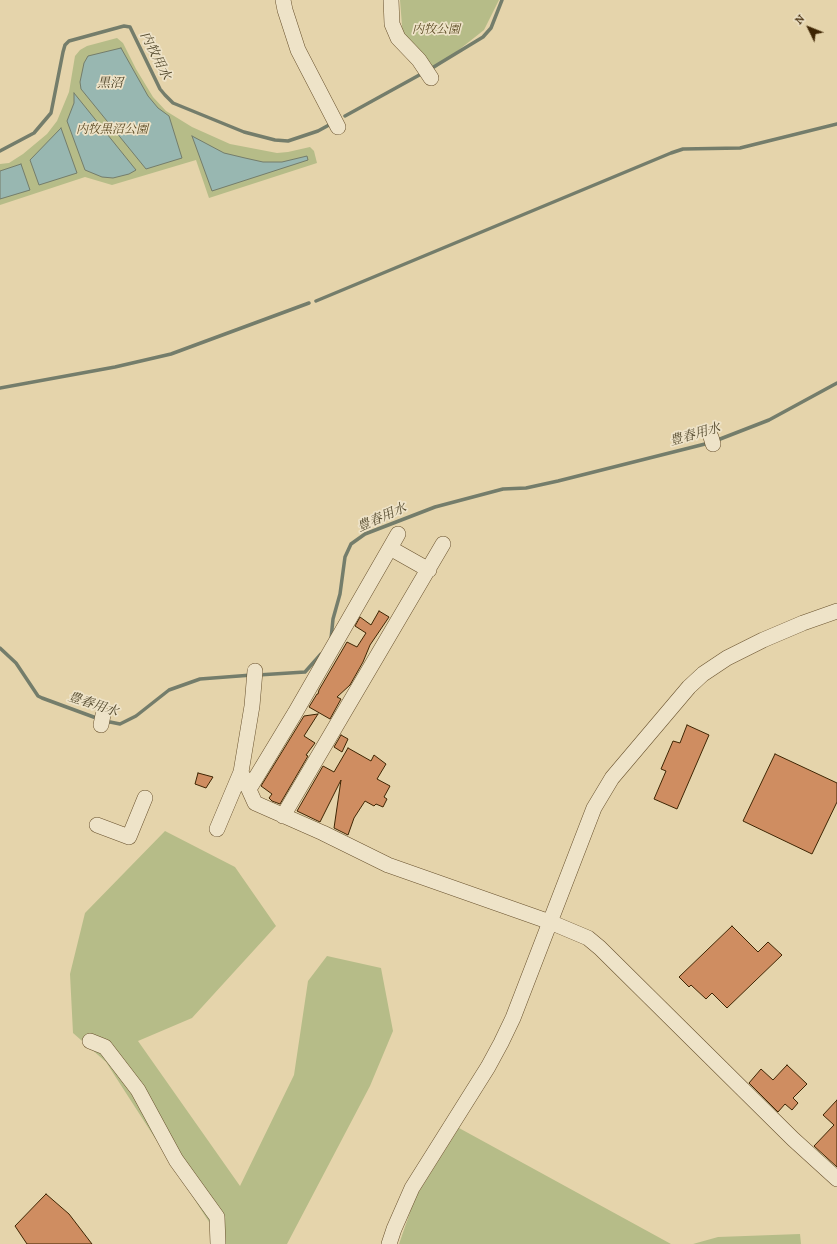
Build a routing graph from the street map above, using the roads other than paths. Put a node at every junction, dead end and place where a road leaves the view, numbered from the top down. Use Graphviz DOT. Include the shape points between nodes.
graph roads {
  1 [pos="283,0"];
  2 [pos="391,0"];
  3 [pos="431,78"];
  4 [pos="338,127"];
  5 [pos="398,534"];
  6 [pos="443,544"];
  7 [pos="390,548"];
  8 [pos="428,570"];
  9 [pos="837,611"];
  10 [pos="255,677"];
  11 [pos="241,772"];
  12 [pos="249,789"];
  13 [pos="145,798"];
  14 [pos="283,816"];
  15 [pos="97,825"];
  16 [pos="217,829"];
  17 [pos="550,922"];
  18 [pos="90,1041"];
  19 [pos="837,1179"];
  20 [pos="218,1244"];
  21 [pos="389,1244"];
  1 -- 4 [label="street" via="298,50"];
  2 -- 3 [label="street" via="392,24 398,38 419,60"];
  5 -- 7 [label="street"];
  6 -- 8 [label="street"];
  7 -- 8 [label="street"];
  7 -- 12 [label="street"];
  8 -- 14 [label="street"];
  9 -- 17 [label="street" via="757,643 716,665 689,686 625,761 602,793"];
  10 -- 11 [label="street"];
  11 -- 12 [label="street"];
  11 -- 16 [label="street"];
  12 -- 14 [label="street" via="255,803"];
  13 -- 15 [label="street" via="129,837"];
  14 -- 17 [label="street" via="336,838 388,865"];
  17 -- 19 [label="street" via="588,938 600,948 793,1140"];
  17 -- 21 [label="street" via="501,1043 457,1118 420,1174"];
  18 -- 20 [label="street" via="105,1047 138,1090 176,1160 217,1217"];
}
